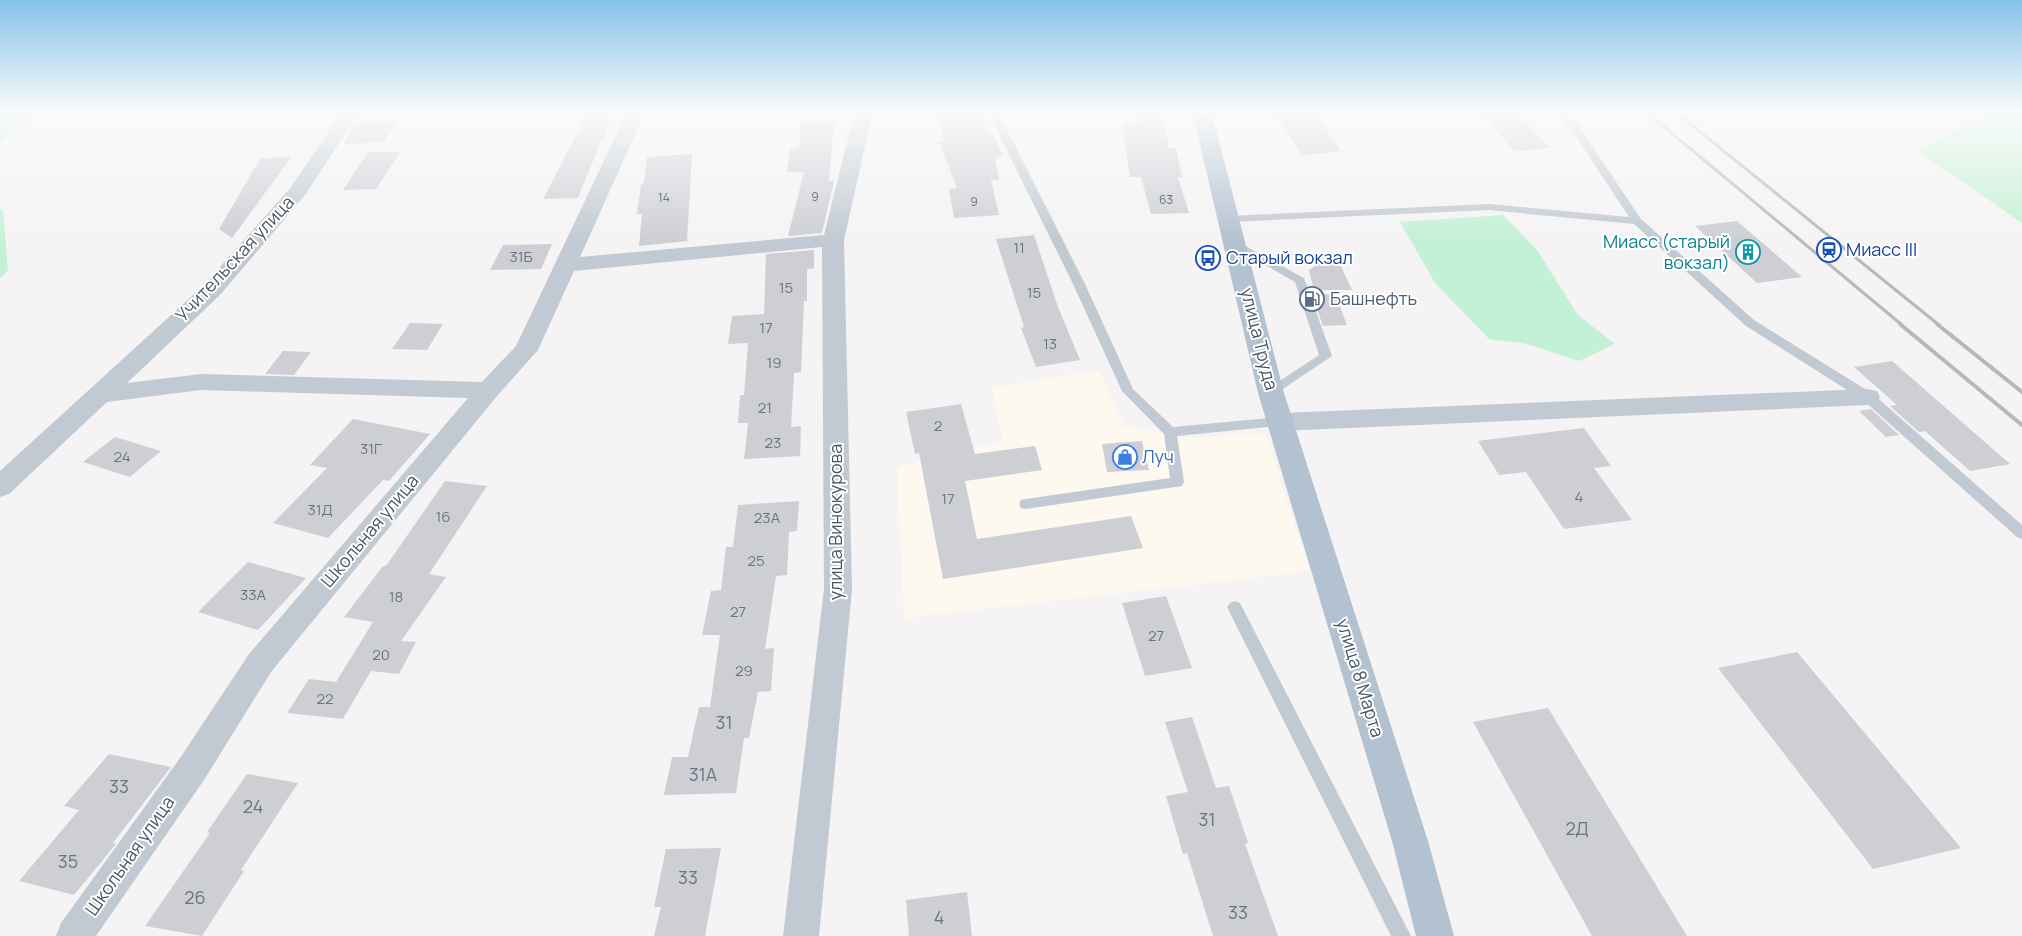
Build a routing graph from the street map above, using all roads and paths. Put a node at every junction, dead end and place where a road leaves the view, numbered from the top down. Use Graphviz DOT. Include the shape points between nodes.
graph roads {
  1 [pos="323,154"];
  2 [pos="616,154"];
  3 [pos="854,154"];
  4 [pos="1014,154"];
  5 [pos="1212,154"];
  6 [pos="1593,154"];
  7 [pos="1228,219"];
  8 [pos="1637,221"];
  9 [pos="833,240"];
  10 [pos="1236,244"];
  11 [pos="566,265"];
  12 [pos="488,390"];
  13 [pos="101,394"];
  14 [pos="1868,397"];
  15 [pos="1276,407"];
  16 [pos="1170,432"];
  17 [pos="0,487"];
  18 [pos="1026,504"];
  19 [pos="2022,534"];
  20 [pos="1235,607"];
  21 [pos="74,936"];
  22 [pos="801,936"];
  23 [pos="1401,936"];
  24 [pos="1435,936"];
  1 -- 13 [label="street, Учительская улица" via="298,191 212,290"];
  2 -- 11 [label="street, Школьная улица"];
  3 -- 9 [label="street, улица Винокурова"];
  4 -- 16 [label="lane" via="1128,391"];
  5 -- 7 [label="main road, улица Труда"];
  6 -- 8 [label="lane"];
  7 -- 8 [label="lane" via="1489,207"];
  7 -- 10 [label="main road, улица Труда"];
  8 -- 14 [label="lane" via="1750,323"];
  9 -- 11 [label="street"];
  9 -- 22 [label="street, улица Винокурова" via="838,589"];
  10 -- 15 [label="main road, улица Труда"];
  10 -- 15 [label="lane" via="1300,280 1326,356"];
  11 -- 12 [label="street, Школьная улица" via="526,350"];
  12 -- 13 [label="street" via="201,382"];
  12 -- 21 [label="street, Школьная улица" via="260,662 192,769"];
  13 -- 17 [label="street, Учительская улица"];
  14 -- 15 [label="street"];
  14 -- 19 [label="lane"];
  15 -- 16 [label="lane"];
  15 -- 24 [label="main road, улица 8 Марта" via="1410,841"];
  16 -- 18 [label="lane" via="1177,482"];
  20 -- 23 [label="lane"];
}
